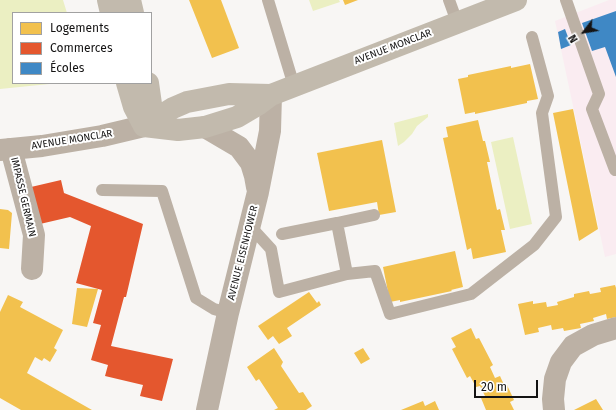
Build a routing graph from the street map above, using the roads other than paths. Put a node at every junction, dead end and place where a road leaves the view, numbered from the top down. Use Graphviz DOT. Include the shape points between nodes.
graph roads {
  1 [pos="108,0"];
  2 [pos="130,0"];
  3 [pos="268,0"];
  4 [pos="449,0"];
  5 [pos="516,0"];
  6 [pos="566,0"];
  7 [pos="111,12"];
  8 [pos="133,12"];
  9 [pos="457,22"];
  10 [pos="532,37"];
  11 [pos="127,84"];
  12 [pos="148,84"];
  13 [pos="294,86"];
  14 [pos="272,95"];
  15 [pos="144,126"];
  16 [pos="205,127"];
  17 [pos="6,150"];
  18 [pos="615,170"];
  19 [pos="102,190"];
  20 [pos="258,192"];
  21 [pos="374,216"];
  22 [pos="337,223"];
  23 [pos="249,225"];
  24 [pos="282,234"];
  25 [pos="32,269"];
  26 [pos="347,274"];
  27 [pos="228,313"];
  28 [pos="616,328"];
  29 [pos="207,410"];
  30 [pos="554,410"];
  1 -- 7 [label="main road"];
  2 -- 8 [label="main road"];
  3 -- 13 [label="lane"];
  4 -- 9 [label="lane"];
  5 -- 9 [label="main road, AVENUE MONCLAR"];
  6 -- 18 [label="lane" via="600,94 592,109"];
  9 -- 13 [label="main road, AVENUE MONCLAR"];
  10 -- 26 [label="lane" via="548,96 542,113 556,216 534,245 470,294 390,314 375,271"];
  11 -- 15 [label="main road" via="134,107"];
  12 -- 15 [label="main road" via="151,104"];
  13 -- 14 [label="main road, AVENUE MONCLAR"];
  14 -- 15 [label="main road, AVENUE MONCLAR" via="229,94 187,102"];
  14 -- 16 [label="main road, AVENUE MONCLAR" via="237,117"];
  14 -- 20 [label="street, AVENUE EISENHOWER" via="270,131"];
  15 -- 16 [label="main road, AVENUE MONCLAR" via="178,130"];
  15 -- 17 [label="street, AVENUE MONCLAR" via="102,136"];
  16 -- 20 [label="street" via="239,147 251,163"];
  17 -- 25 [label="street, IMPASSE GERMAIN" via="34,235"];
  19 -- 27 [label="lane" via="162,191 196,298 214,309"];
  20 -- 23 [label="street, AVENUE EISENHOWER"];
  21 -- 22 [label="lane"];
  22 -- 24 [label="lane"];
  22 -- 26 [label="lane"];
  23 -- 26 [label="lane" via="271,249 279,292"];
  23 -- 27 [label="street, AVENUE EISENHOWER"];
  27 -- 29 [label="street, AVENUE EISENHOWER"];
  28 -- 30 [label="street" via="593,335 573,346 561,362 555,379"];
}
